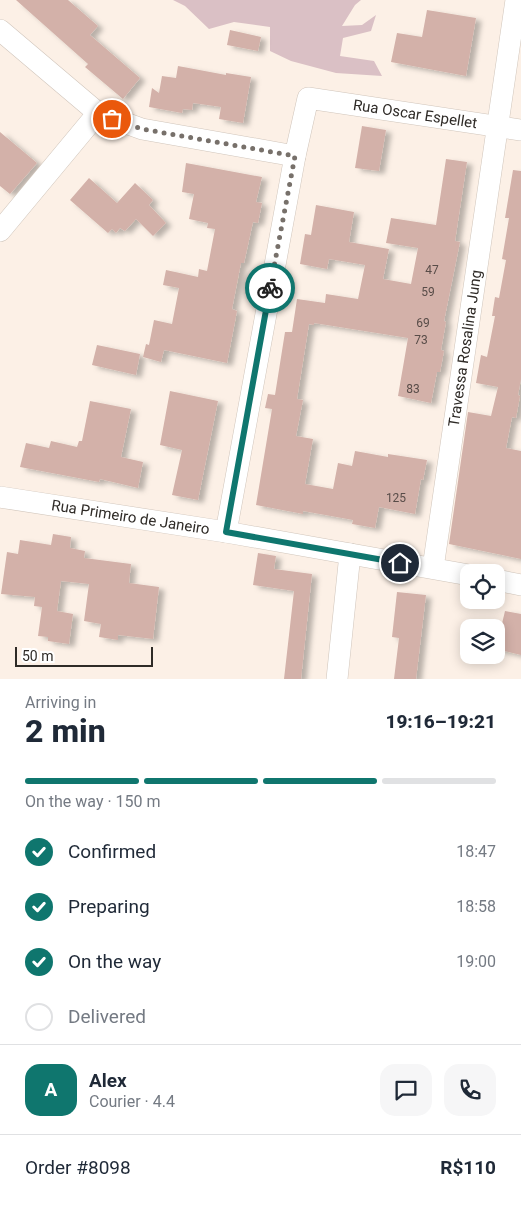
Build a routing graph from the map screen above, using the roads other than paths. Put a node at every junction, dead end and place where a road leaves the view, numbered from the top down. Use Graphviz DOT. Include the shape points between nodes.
graph roads {
  1 [pos="516,0"];
  2 [pos="0,30"];
  3 [pos="98,113"];
  4 [pos="497,126"];
  5 [pos="521,130"];
  6 [pos="295,156"];
  7 [pos="0,231"];
  8 [pos="0,497"];
  9 [pos="226,532"];
  10 [pos="350,554"];
  11 [pos="433,568"];
  12 [pos="460,573"];
  13 [pos="505,582"];
  14 [pos="521,585"];
  15 [pos="338,679"];
  1 -- 4 [label="street, Travessa Rosalina Jung"];
  2 -- 3 [label="street"];
  3 -- 6 [label="street" via="142,129"];
  3 -- 7 [label="street"];
  4 -- 5 [label="street, Rua Oscar Espellet"];
  4 -- 6 [label="street, Rua Oscar Espellet" via="308,98"];
  4 -- 11 [label="street, Travessa Rosalina Jung"];
  6 -- 9 [label="street"];
  8 -- 9 [label="street, Rua Primeiro de Janeiro"];
  9 -- 10 [label="street, Rua Primeiro de Janeiro"];
  10 -- 11 [label="street, Rua Primeiro de Janeiro"];
  10 -- 15 [label="street"];
  11 -- 12 [label="street, Rua Primeiro de Janeiro"];
  13 -- 14 [label="street"];
}
